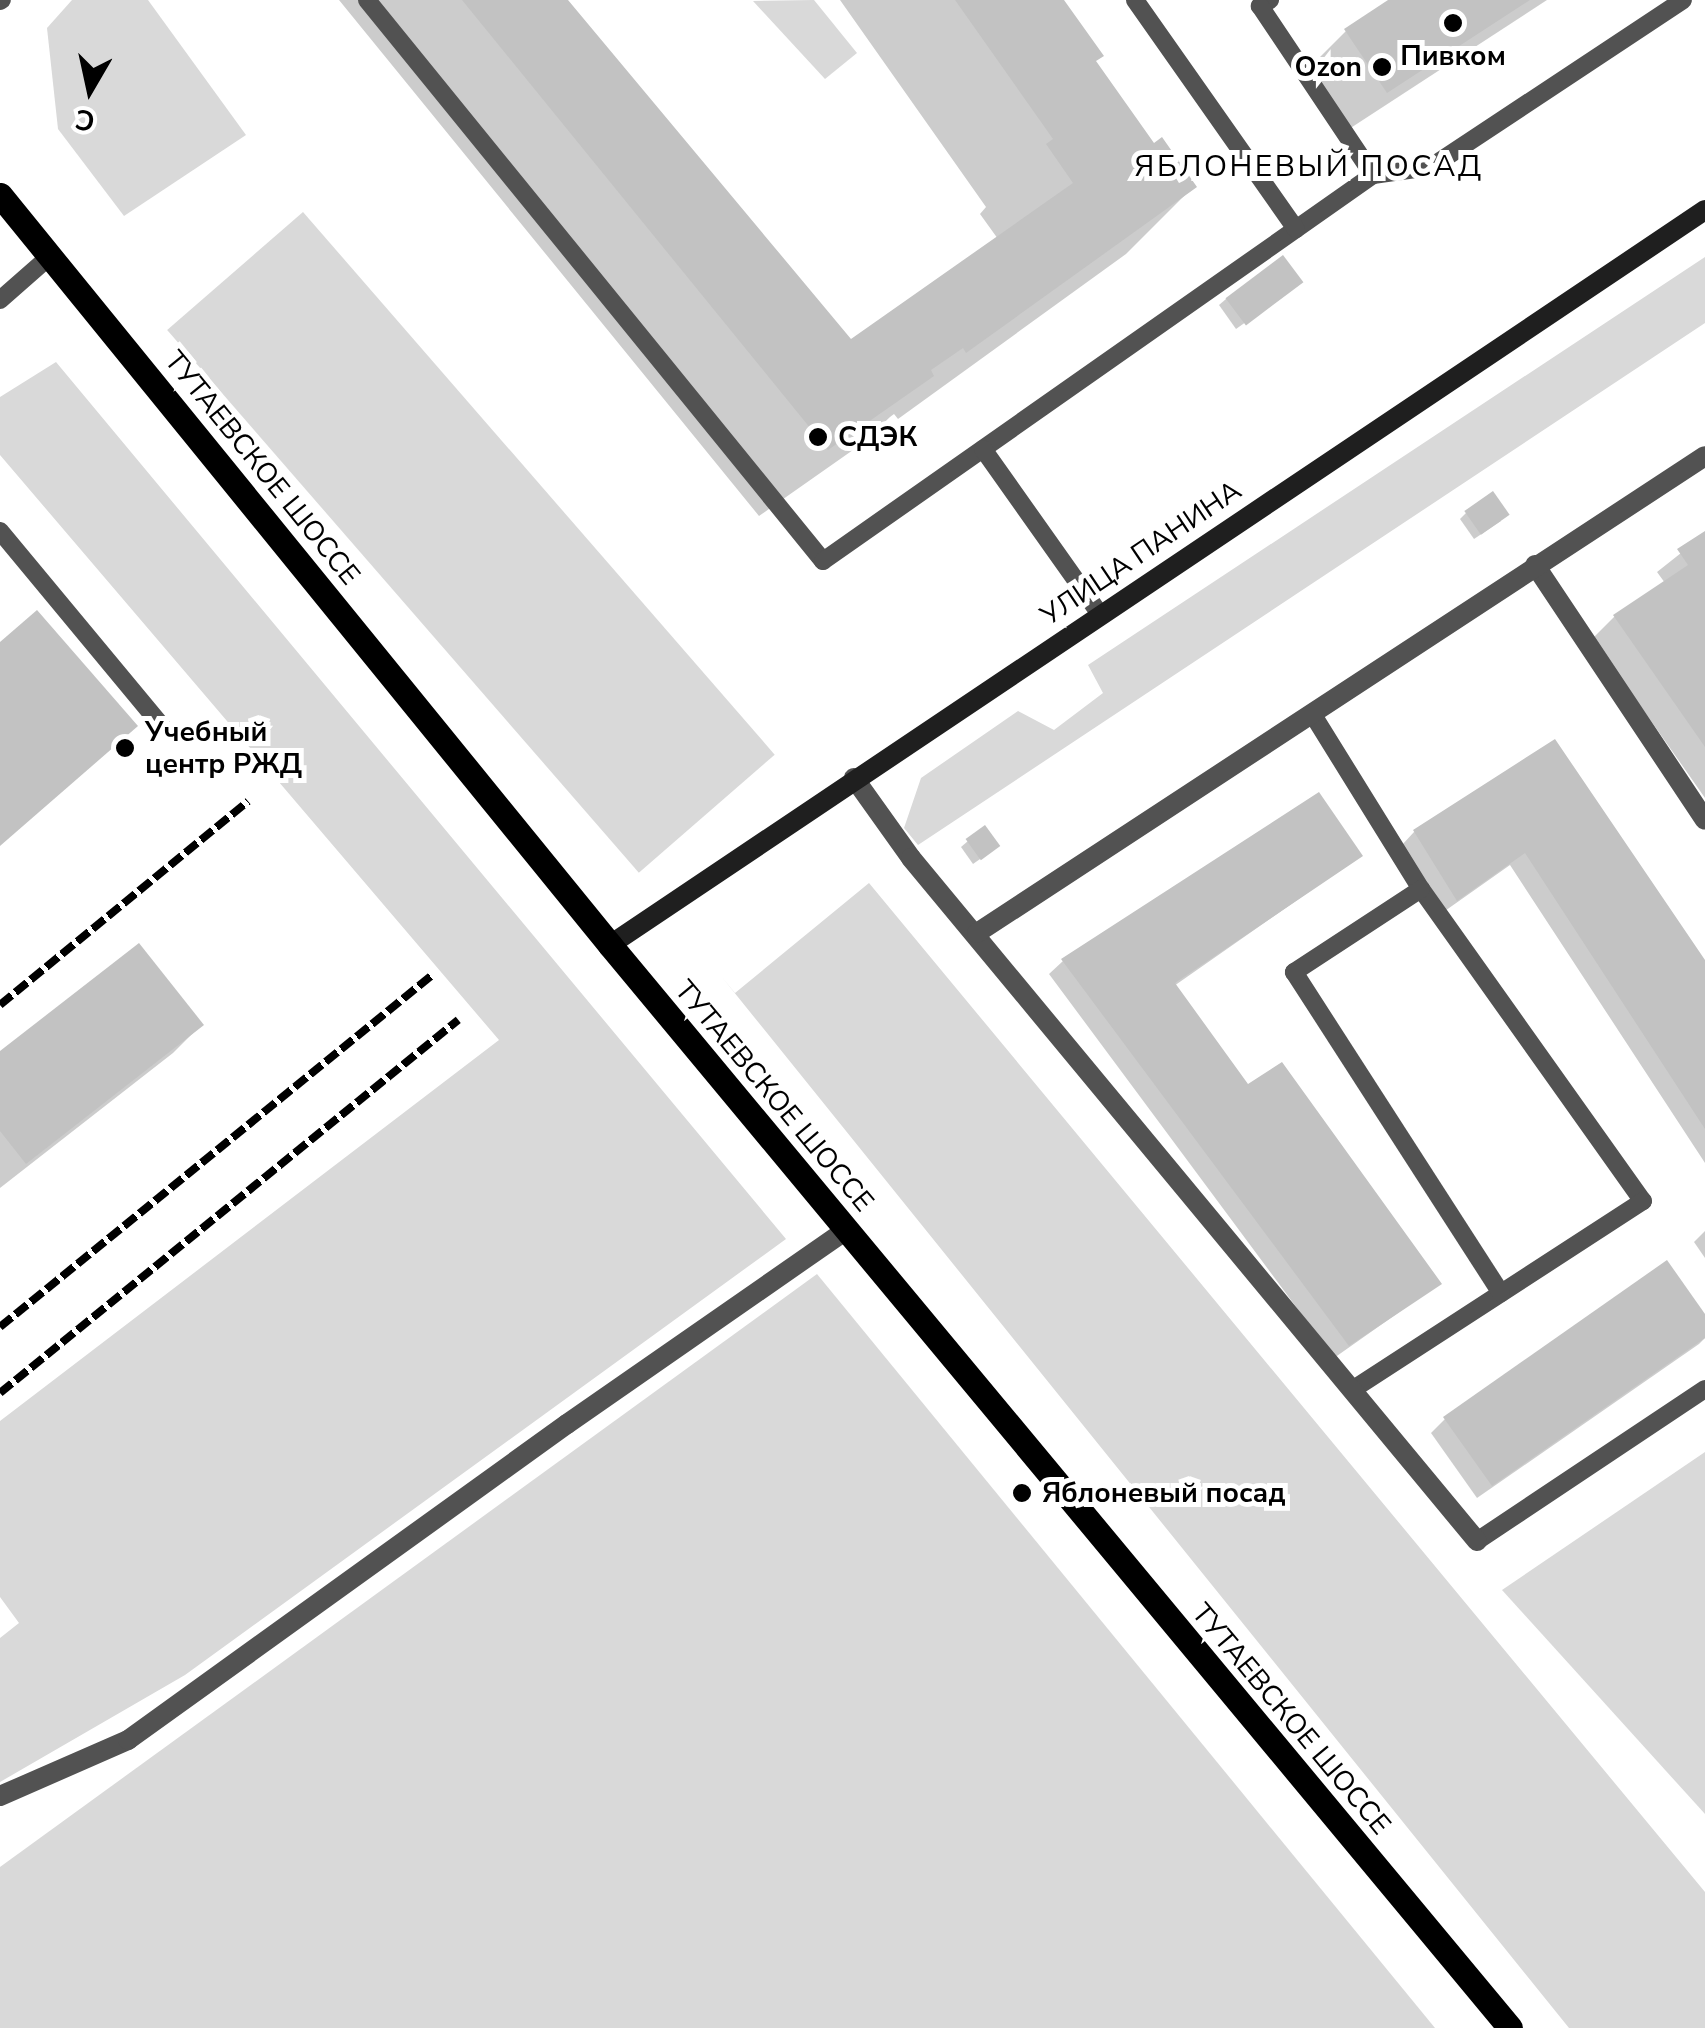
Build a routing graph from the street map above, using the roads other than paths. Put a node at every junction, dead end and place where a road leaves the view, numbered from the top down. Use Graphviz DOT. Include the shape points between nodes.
graph roads {
  1 [pos="367,0"];
  2 [pos="1135,0"];
  3 [pos="1683,0"];
  4 [pos="1262,2"];
  5 [pos="1373,175"];
  6 [pos="0,195"];
  7 [pos="1705,210"];
  8 [pos="1296,229"];
  9 [pos="50,256"];
  10 [pos="0,300"];
  11 [pos="984,449"];
  12 [pos="1705,456"];
  13 [pos="0,531"];
  14 [pos="1535,566"];
  15 [pos="1100,614"];
  16 [pos="1313,715"];
  17 [pos="161,725"];
  18 [pos="854,778"];
  19 [pos="1704,817"];
  20 [pos="1421,889"];
  21 [pos="977,933"];
  22 [pos="610,945"];
  23 [pos="846,1230"];
  24 [pos="1501,1293"];
  25 [pos="1705,1389"];
  26 [pos="1352,1390"];
  27 [pos="1477,1542"];
  28 [pos="0,1796"];
  29 [pos="1510,2028"];
  1 -- 11 [label="lane" via="824,561"];
  2 -- 8 [label="lane"];
  3 -- 5 [label="lane" via="1431,166"];
  4 -- 5 [label="lane"];
  5 -- 8 [label="lane"];
  6 -- 9 [label="main road, ТУТАЕВСКОЕ ШОССЕ"];
  7 -- 15 [label="street, УЛИЦА ПАНИНА"];
  8 -- 11 [label="lane"];
  9 -- 10 [label="lane"];
  9 -- 22 [label="main road, ТУТАЕВСКОЕ ШОССЕ"];
  11 -- 15 [label="lane"];
  12 -- 14 [label="street"];
  13 -- 17 [label="lane"];
  14 -- 16 [label="street"];
  14 -- 19 [label="street"];
  15 -- 18 [label="street, УЛИЦА ПАНИНА"];
  16 -- 20 [label="lane"];
  16 -- 21 [label="street"];
  18 -- 21 [label="street" via="911,858"];
  18 -- 22 [label="street, УЛИЦА ПАНИНА"];
  20 -- 24 [label="lane" via="1294,972"];
  20 -- 24 [label="lane" via="1643,1201"];
  21 -- 26 [label="street"];
  22 -- 23 [label="main road, ТУТАЕВСКОЕ ШОССЕ"];
  23 -- 28 [label="street" via="128,1740"];
  23 -- 29 [label="main road, ТУТАЕВСКОЕ ШОССЕ"];
  24 -- 26 [label="lane"];
  25 -- 27 [label="lane"];
  26 -- 27 [label="street"];
}
